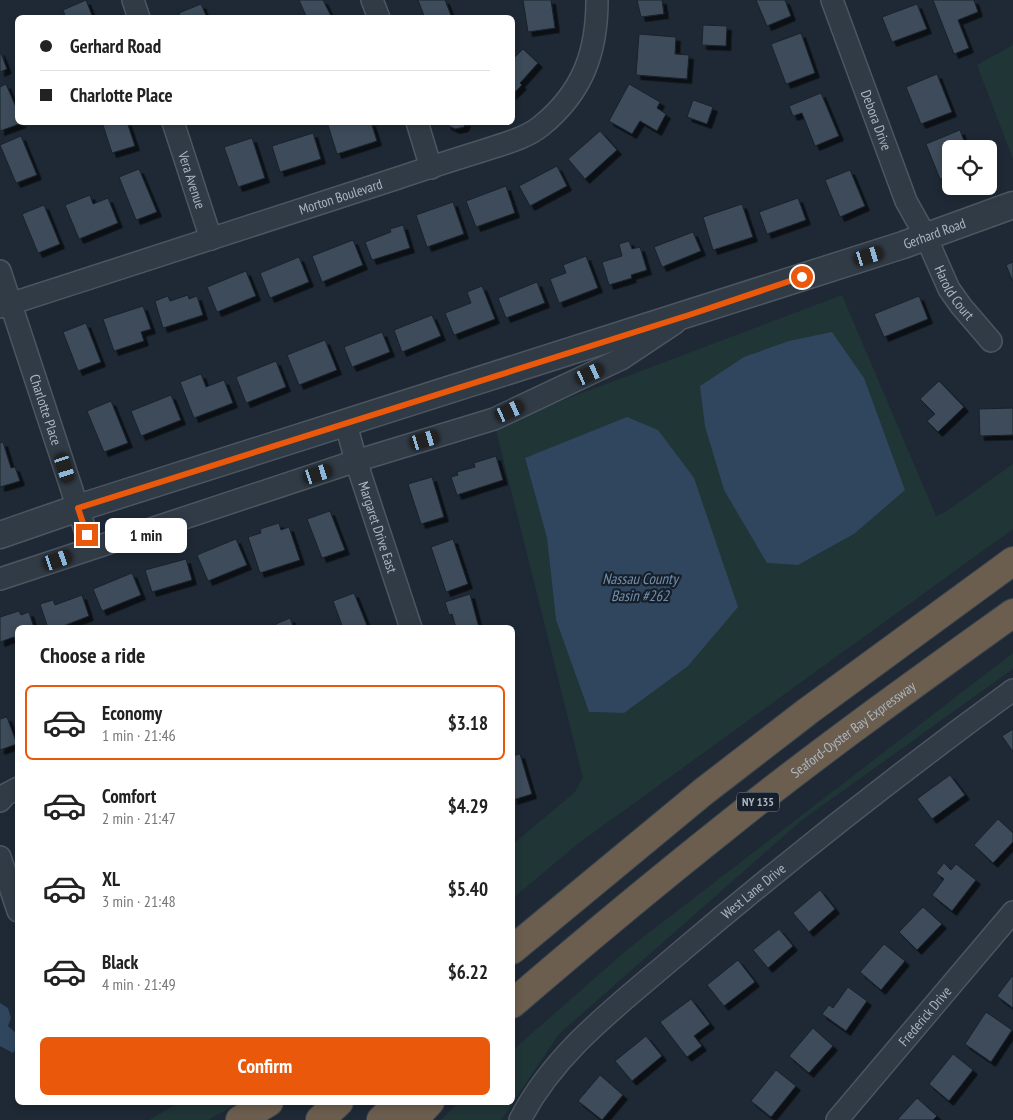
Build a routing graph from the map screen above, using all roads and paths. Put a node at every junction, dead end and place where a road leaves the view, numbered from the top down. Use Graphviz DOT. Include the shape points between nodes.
graph roads {
  1 [pos="132,0"];
  2 [pos="372,0"];
  3 [pos="598,0"];
  4 [pos="832,0"];
  5 [pos="138,15"];
  6 [pos="378,15"];
  7 [pos="174,125"];
  8 [pos="418,125"];
  9 [pos="431,168"];
  10 [pos="1013,205"];
  11 [pos="926,237"];
  12 [pos="211,239"];
  13 [pos="0,271"];
  14 [pos="5,305"];
  15 [pos="689,315"];
  16 [pos="991,341"];
  17 [pos="346,424"];
  18 [pos="356,461"];
  19 [pos="78,508"];
  20 [pos="0,535"];
  21 [pos="91,548"];
  22 [pos="1013,562"];
  23 [pos="0,579"];
  24 [pos="1013,613"];
  25 [pos="410,625"];
  26 [pos="1013,690"];
  27 [pos="15,790"];
  28 [pos="0,801"];
  29 [pos="0,857"];
  30 [pos="597,878"];
  31 [pos="15,902"];
  32 [pos="624,910"];
  33 [pos="1013,912"];
  34 [pos="515,935"];
  35 [pos="515,947"];
  36 [pos="515,1001"];
  37 [pos="515,1018"];
  38 [pos="264,1105"];
  39 [pos="336,1105"];
  40 [pos="397,1105"];
  41 [pos="427,1105"];
  42 [pos="240,1120"];
  43 [pos="320,1120"];
  44 [pos="381,1120"];
  45 [pos="413,1120"];
  46 [pos="520,1120"];
  47 [pos="837,1120"];
  1 -- 5 [label="street"];
  2 -- 6 [label="street"];
  3 -- 9 [label="street, Morton Boulevard" via="592,55 561,109 539,127 515,140"];
  4 -- 11 [label="street, Debora Drive" via="906,201"];
  7 -- 12 [label="street, Vera Avenue"];
  8 -- 9 [label="street"];
  9 -- 12 [label="street, Morton Boulevard"];
  10 -- 11 [label="street, Gerhard Road"];
  11 -- 15 [label="street, Gerhard Road"];
  11 -- 16 [label="street, Harold Court" via="950,289"];
  12 -- 14 [label="street, Morton Boulevard"];
  13 -- 14 [label="street, Charlotte Place"];
  14 -- 19 [label="street, Charlotte Place"];
  15 -- 17 [label="street, Gerhard Road"];
  15 -- 18 [label="street" via="622,359 494,418"];
  17 -- 18 [label="street, Margaret Drive East"];
  17 -- 19 [label="street, Gerhard Road"];
  18 -- 21 [label="street"];
  18 -- 25 [label="street, Margaret Drive East"];
  19 -- 20 [label="street, Gerhard Road"];
  19 -- 21 [label="street, Charlotte Place"];
  21 -- 23 [label="street"];
  22 -- 30 [label="highway" via="793,723"];
  24 -- 32 [label="highway, Seaford-Oyster Bay Expressway / NY 135" via="833,744"];
  26 -- 46 [label="street, West Lane Drive" via="753,890 599,1022 544,1081"];
  27 -- 28 [label="street"];
  29 -- 31 [label="street"];
  30 -- 34 [label="highway"];
  30 -- 35 [label="highway"];
  32 -- 36 [label="highway, Seaford-Oyster Bay Expressway / NY 135"];
  32 -- 37 [label="highway"];
  33 -- 47 [label="street, Frederick Drive"];
  38 -- 42 [label="highway"];
  39 -- 43 [label="highway"];
  40 -- 44 [label="highway"];
  41 -- 45 [label="highway"];
}
